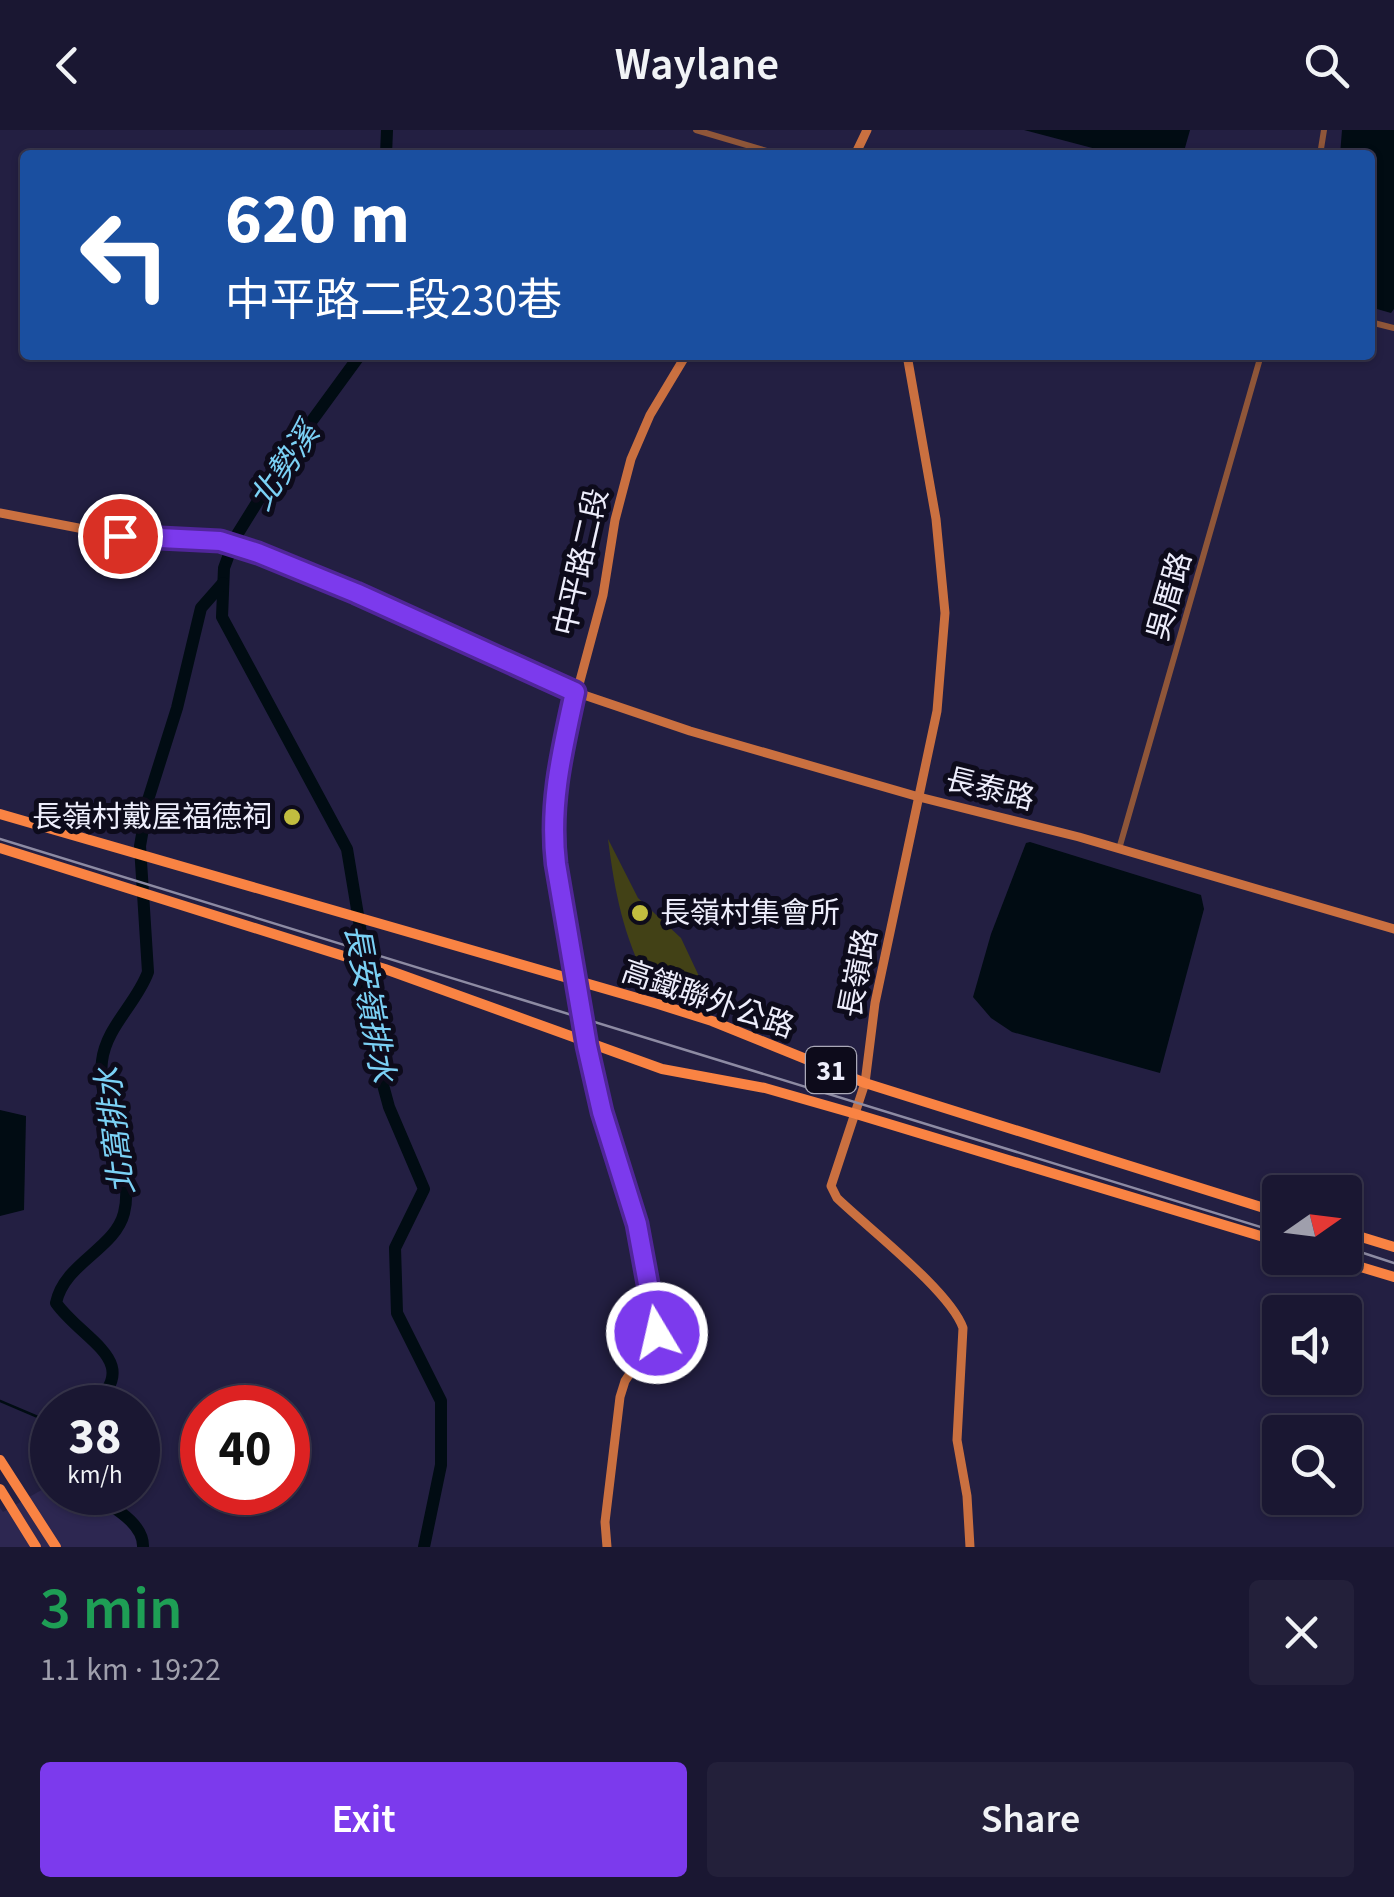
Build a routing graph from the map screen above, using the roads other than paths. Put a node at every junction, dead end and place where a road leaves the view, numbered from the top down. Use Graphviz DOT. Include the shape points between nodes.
graph roads {
  1 [pos="696,130"];
  2 [pos="763,150"];
  3 [pos="683,360"];
  4 [pos="908,360"];
  5 [pos="1260,360"];
  6 [pos="0,512"];
  7 [pos="575,692"];
  8 [pos="919,797"];
  9 [pos="0,814"];
  10 [pos="0,848"];
  11 [pos="1119,849"];
  12 [pos="1394,930"];
  13 [pos="574,981"];
  14 [pos="586,1042"];
  15 [pos="865,1083"];
  16 [pos="856,1114"];
  17 [pos="1262,1207"];
  18 [pos="1262,1237"];
  19 [pos="1362,1237"];
  20 [pos="1394,1247"];
  21 [pos="1362,1267"];
  22 [pos="1394,1276"];
  23 [pos="0,1460"];
  24 [pos="12,1481"];
  25 [pos="0,1489"];
  26 [pos="36,1547"];
  27 [pos="56,1547"];
  28 [pos="606,1547"];
  29 [pos="970,1547"];
  1 -- 2 [label="street"];
  3 -- 7 [label="street, 中平路二段" via="631,459"];
  4 -- 8 [label="street, 長嶺路" via="945,613"];
  5 -- 11 [label="street, 吳厝路"];
  6 -- 7 [label="street, 長泰路" via="120,536 220,541 356,593"];
  7 -- 8 [label="street, 長泰路"];
  7 -- 13 [label="street, 中平路二段" via="555,782 553,836"];
  8 -- 11 [label="street, 長泰路"];
  8 -- 15 [label="street, 長嶺路" via="875,1002"];
  9 -- 13 [label="main road, 高鐵聯外公路 / 31"];
  10 -- 14 [label="main road, 31" via="385,969"];
  11 -- 12 [label="street, 長泰路"];
  13 -- 14 [label="street, 中平路二段"];
  13 -- 15 [label="main road, 高鐵聯外公路 / 31" via="712,1021"];
  14 -- 16 [label="main road, 31" via="662,1069"];
  14 -- 28 [label="street, 中平路二段" via="637,1224 657,1333 620,1397"];
  15 -- 16 [label="street, 長嶺路"];
  15 -- 17 [label="main road, 高鐵聯外公路 / 31"];
  16 -- 18 [label="main road, 31"];
  16 -- 29 [label="street, 長嶺路" via="833,1192 938,1290 963,1328 957,1440"];
  19 -- 20 [label="main road"];
  21 -- 22 [label="main road"];
  23 -- 24 [label="main road"];
  24 -- 25 [label="street"];
  24 -- 27 [label="main road"];
  25 -- 26 [label="main road"];
}
